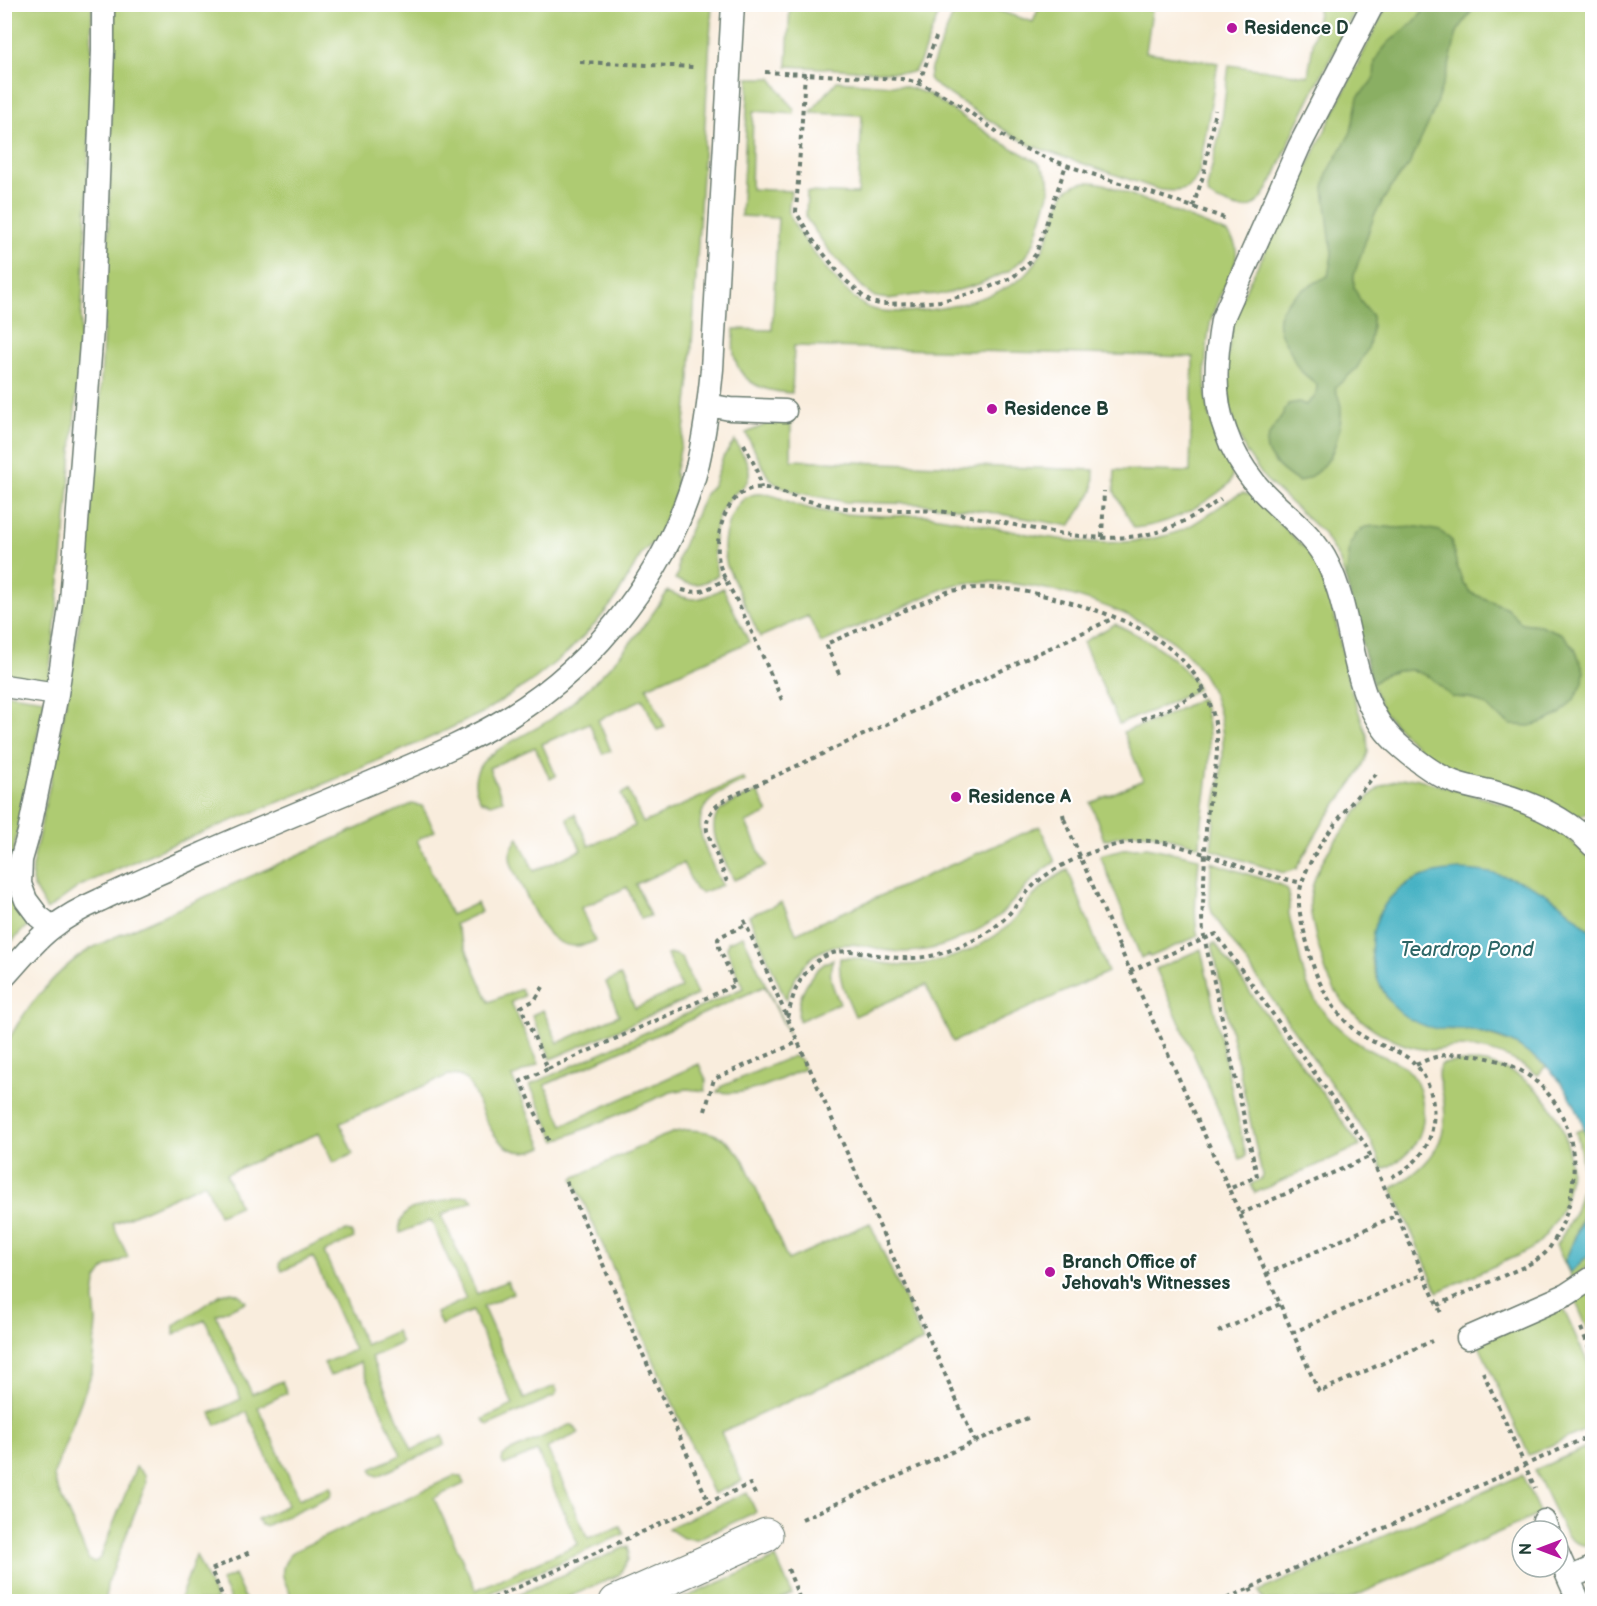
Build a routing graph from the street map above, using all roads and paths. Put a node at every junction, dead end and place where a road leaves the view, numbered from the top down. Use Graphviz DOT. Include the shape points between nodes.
graph roads {
  1 [pos="103,4"];
  2 [pos="733,4"];
  3 [pos="1373,4"];
  4 [pos="936,37"];
  5 [pos="580,62"];
  6 [pos="729,70"];
  7 [pos="805,74"];
  8 [pos="919,83"];
  9 [pos="1215,110"];
  10 [pos="1066,165"];
  11 [pos="1193,207"];
  12 [pos="1262,232"];
  13 [pos="708,405"];
  14 [pos="785,411"];
  15 [pos="1253,480"];
  16 [pos="1104,491"];
  17 [pos="1102,537"];
  18 [pos="1115,618"];
  19 [pos="839,674"];
  20 [pos="4,686"];
  21 [pos="1204,689"];
  22 [pos="57,694"];
  23 [pos="782,700"];
  24 [pos="1142,719"];
  25 [pos="1400,747"];
  26 [pos="1064,816"];
  27 [pos="1593,845"];
  28 [pos="1205,854"];
  29 [pos="727,882"];
  30 [pos="1302,883"];
  31 [pos="52,927"];
  32 [pos="1205,938"];
  33 [pos="1130,971"];
  34 [pos="4,977"];
  35 [pos="543,987"];
  36 [pos="787,1017"];
  37 [pos="798,1041"];
  38 [pos="1416,1065"];
  39 [pos="548,1069"];
  40 [pos="705,1111"];
  41 [pos="550,1144"];
  42 [pos="1371,1156"];
  43 [pos="1388,1179"];
  44 [pos="566,1181"];
  45 [pos="1229,1189"];
  46 [pos="1240,1214"];
  47 [pos="1398,1215"];
  48 [pos="1266,1274"];
  49 [pos="1424,1275"];
  50 [pos="1593,1278"];
  51 [pos="1280,1304"];
  52 [pos="1438,1305"];
  53 [pos="1442,1315"];
  54 [pos="1218,1332"];
  55 [pos="1292,1333"];
  56 [pos="1440,1338"];
  57 [pos="1468,1338"];
  58 [pos="1030,1417"];
  59 [pos="1593,1435"];
  60 [pos="975,1442"];
  61 [pos="1525,1465"];
  62 [pos="709,1503"];
  63 [pos="1547,1519"];
  64 [pos="766,1535"];
  65 [pos="250,1552"];
  66 [pos="1593,1568"];
  67 [pos="1570,1578"];
  68 [pos="1569,1579"];
  69 [pos="1250,1588"];
  70 [pos="225,1602"];
  71 [pos="616,1602"];
  72 [pos="1219,1602"];
  73 [pos="1256,1602"];
  74 [pos="1579,1602"];
  1 -- 22 [label="lane" via="93,330 71,601"];
  2 -- 6 [label="lane"];
  3 -- 12 [label="lane" via="1299,147"];
  4 -- 8 [label="path"];
  5 -- 6 [label="path"];
  6 -- 7 [label="path"];
  6 -- 13 [label="lane"];
  7 -- 8 [label="path"];
  7 -- 10 [label="path" via="796,212 842,277 871,302 940,301 1013,277 1036,254"];
  8 -- 10 [label="path" via="995,132"];
  9 -- 11 [label="path" via="1204,173"];
  10 -- 11 [label="path"];
  11 -- 12 [label="path"];
  12 -- 15 [label="lane" via="1222,320 1217,371 1225,430"];
  13 -- 14 [label="lane"];
  13 -- 31 [label="lane" via="698,465 660,560 617,621 558,682 510,717 447,749 114,892"];
  15 -- 17 [label="path" via="1181,523 1154,533"];
  15 -- 25 [label="lane" via="1318,545 1335,578 1367,698 1387,734"];
  16 -- 17 [label="path"];
  17 -- 23 [label="path" via="925,510 833,506 768,489 747,491 727,510 718,556"];
  18 -- 19 [label="path" via="1028,593 959,589 826,644"];
  18 -- 21 [label="path" via="1170,648"];
  18 -- 29 [label="path" via="716,806 708,817 707,831"];
  20 -- 22 [label="lane"];
  21 -- 24 [label="path"];
  21 -- 28 [label="path" via="1217,739"];
  22 -- 31 [label="lane" via="21,860 20,884 38,916"];
  25 -- 27 [label="lane" via="1452,782 1534,805 1572,827"];
  25 -- 30 [label="path" via="1327,835"];
  26 -- 33 [label="path, bridge"];
  28 -- 30 [label="path"];
  28 -- 32 [label="path"];
  28 -- 36 [label="path" via="1143,840 1123,842 1078,857 1033,886 998,924 951,950 912,958 852,950 827,955 800,981"];
  30 -- 38 [label="path" via="1301,918 1324,993 1355,1031"];
  31 -- 34 [label="lane"];
  32 -- 33 [label="path"];
  32 -- 42 [label="path" via="1216,934"];
  32 -- 45 [label="path" via="1257,1176"];
  33 -- 45 [label="path"];
  35 -- 39 [label="path" via="535,1000 521,1007"];
  36 -- 37 [label="path"];
  36 -- 39 [label="path" via="745,922 718,939 735,985"];
  37 -- 40 [label="path" via="714,1079"];
  37 -- 60 [label="path"];
  38 -- 43 [label="path" via="1431,1093 1433,1126 1419,1157"];
  38 -- 52 [label="path" via="1435,1056 1463,1054 1497,1060 1518,1069 1560,1106 1571,1128 1577,1156 1570,1208 1548,1250 1530,1263"];
  39 -- 41 [label="path" via="521,1081"];
  42 -- 46 [label="path"];
  42 -- 47 [label="path"];
  44 -- 62 [label="path"];
  45 -- 46 [label="path"];
  46 -- 48 [label="path"];
  47 -- 48 [label="path"];
  47 -- 49 [label="path"];
  48 -- 51 [label="path"];
  49 -- 52 [label="path"];
  49 -- 55 [label="path"];
  50 -- 57 [label="lane" via="1566,1295"];
  51 -- 54 [label="path"];
  51 -- 55 [label="path"];
  52 -- 53 [label="path"];
  55 -- 56 [label="path" via="1319,1392"];
  57 -- 61 [label="path"];
  58 -- 60 [label="path"];
  59 -- 61 [label="path"];
  60 -- 64 [label="path"];
  61 -- 63 [label="path"];
  61 -- 69 [label="path"];
  64 -- 71 [label="street"];
  65 -- 70 [label="path" via="211,1570"];
  66 -- 67 [label="lane"];
  68 -- 74 [label="lane"];
  69 -- 72 [label="path"];
  69 -- 73 [label="path"];
}
